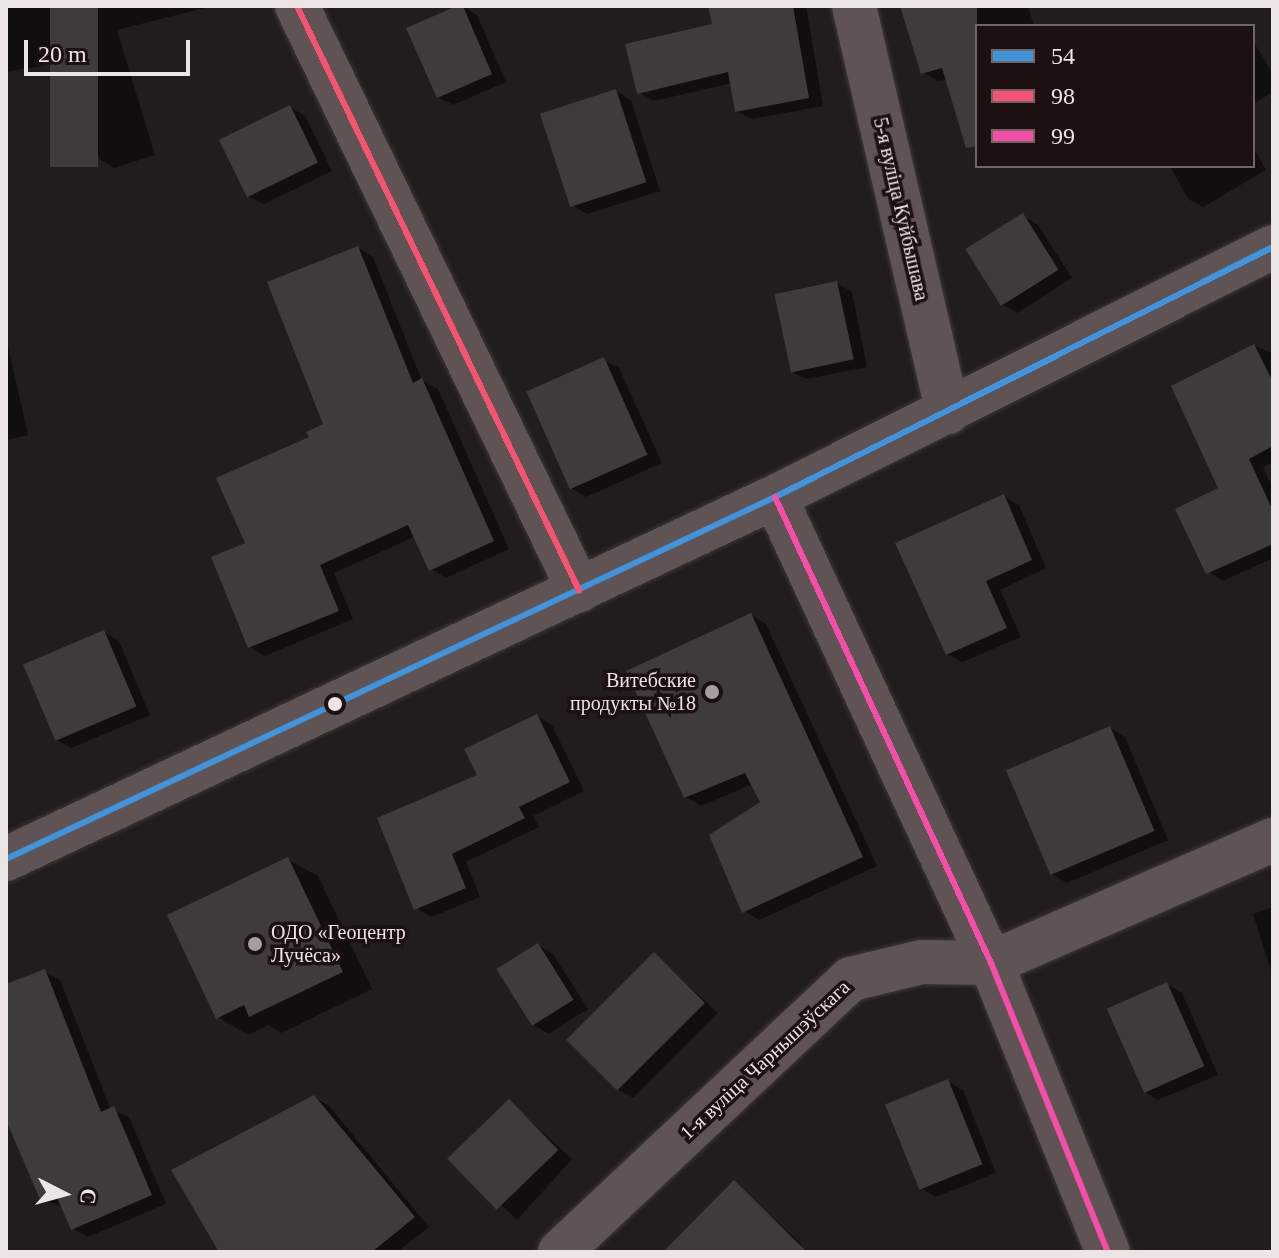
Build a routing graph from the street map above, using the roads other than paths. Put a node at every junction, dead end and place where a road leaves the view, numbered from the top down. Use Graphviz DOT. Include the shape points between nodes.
graph roads {
  1 [pos="297,6"];
  2 [pos="854,6"];
  3 [pos="1273,247"];
  4 [pos="948,412"];
  5 [pos="775,497"];
  6 [pos="579,590"];
  7 [pos="1273,840"];
  8 [pos="6,859"];
  9 [pos="991,963"];
  10 [pos="560,1252"];
  11 [pos="1108,1252"];
  1 -- 6 [label="street"];
  2 -- 4 [label="street, 5-я вуліца Куйбышава"];
  3 -- 4 [label="street"];
  4 -- 5 [label="street"];
  5 -- 6 [label="street"];
  5 -- 9 [label="street"];
  6 -- 8 [label="street"];
  7 -- 9 [label="street, 1-я вуліца Чарнышэўскага"];
  9 -- 10 [label="street, 1-я вуліца Чарнышэўскага" via="922,962 851,979"];
  9 -- 11 [label="street"];
}
